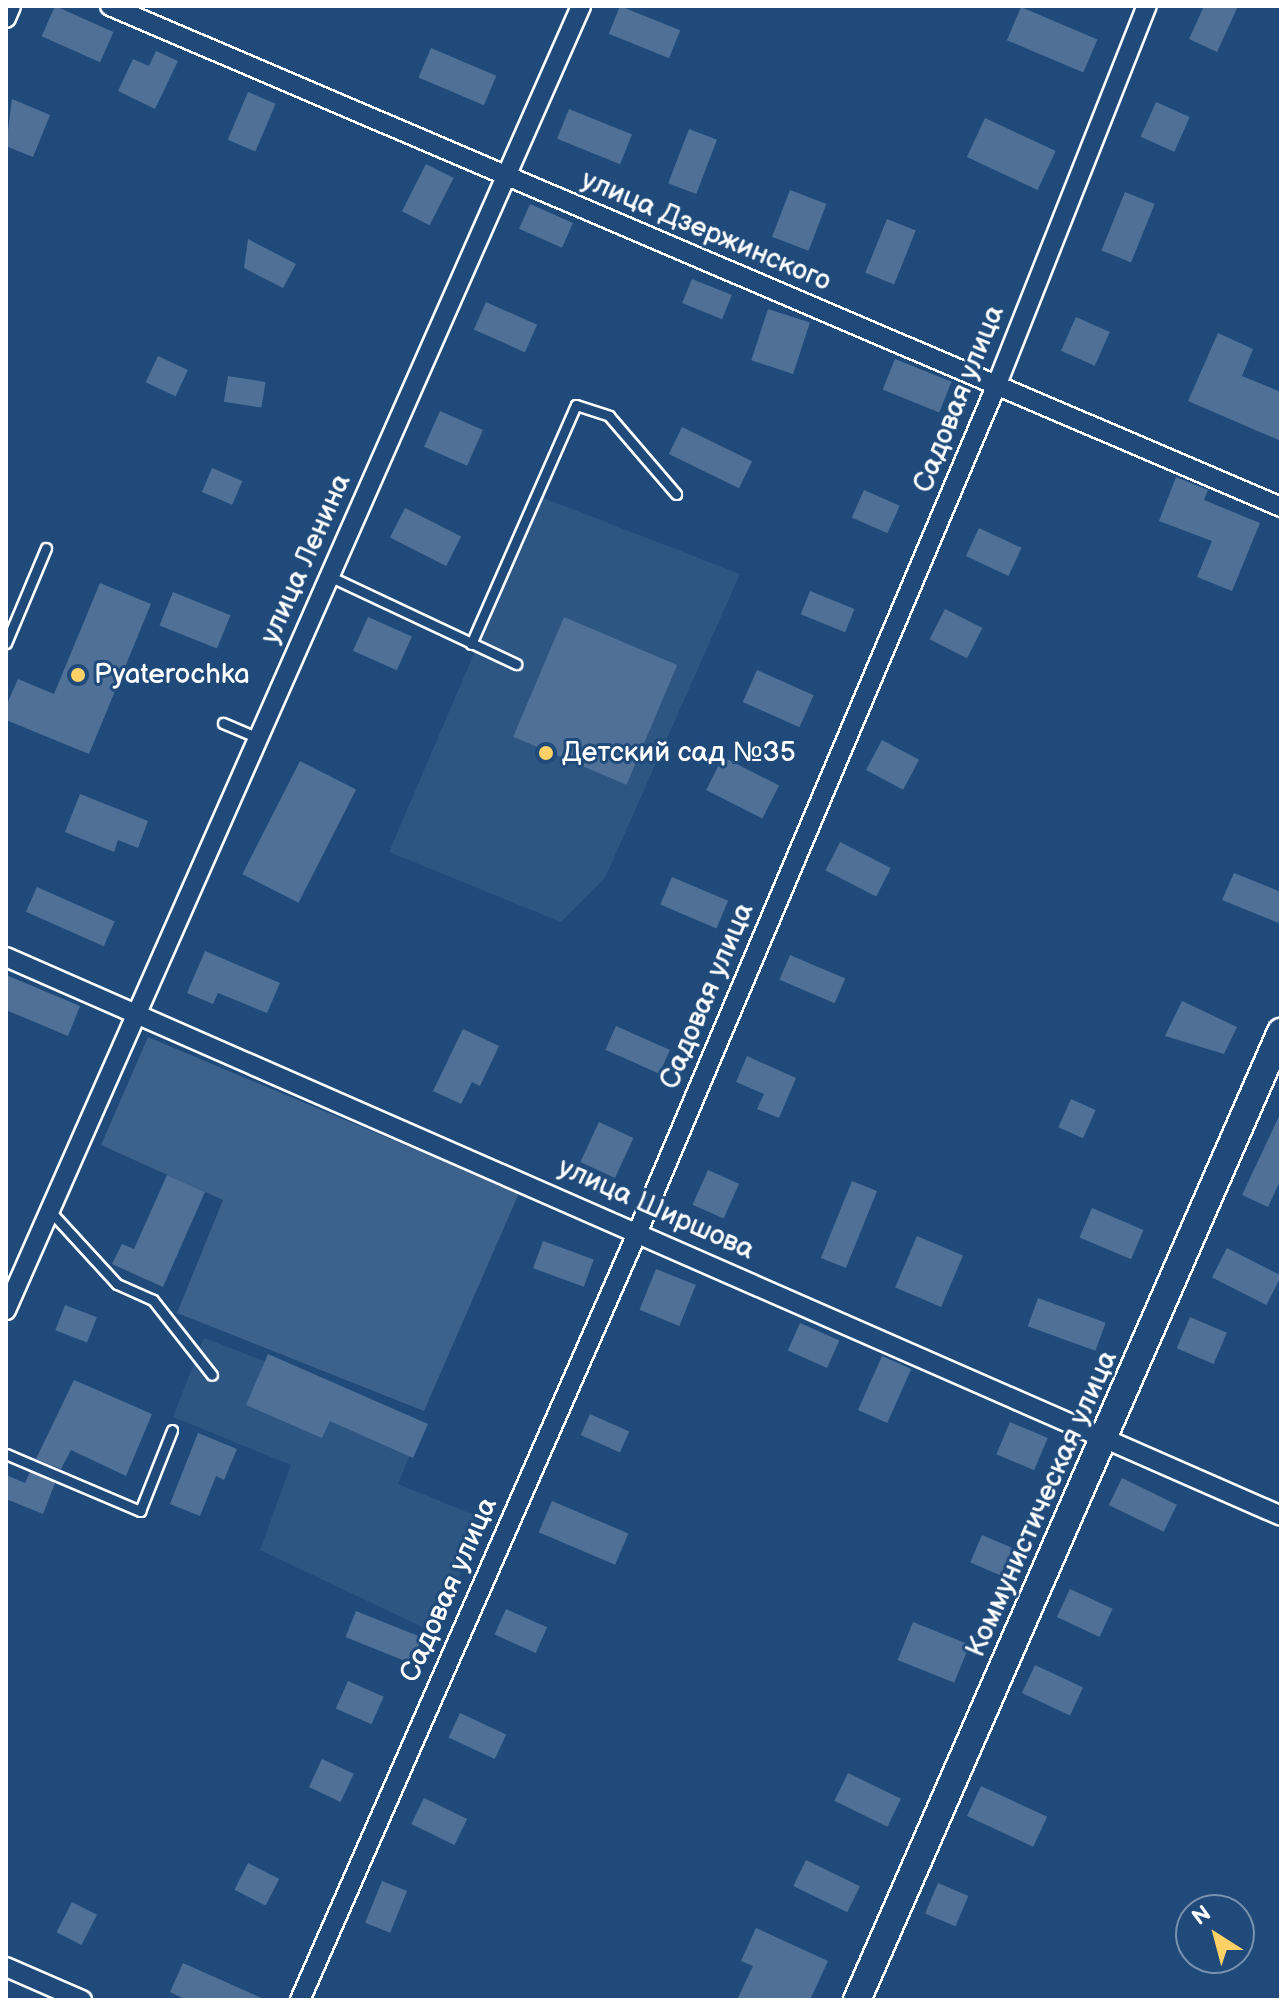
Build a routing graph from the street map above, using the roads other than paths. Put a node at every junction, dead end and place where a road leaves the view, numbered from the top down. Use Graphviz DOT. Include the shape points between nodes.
graph roads {
  1 [pos="11,6"];
  2 [pos="110,6"];
  3 [pos="581,6"];
  4 [pos="1147,6"];
  5 [pos="6,18"];
  6 [pos="507,172"];
  7 [pos="997,384"];
  8 [pos="676,494"];
  9 [pos="1281,507"];
  10 [pos="46,548"];
  11 [pos="329,576"];
  12 [pos="6,643"];
  13 [pos="471,644"];
  14 [pos="516,664"];
  15 [pos="223,723"];
  16 [pos="258,738"];
  17 [pos="6,957"];
  18 [pos="141,1013"];
  19 [pos="1281,1032"];
  20 [pos="50,1211"];
  21 [pos="638,1231"];
  22 [pos="6,1310"];
  23 [pos="212,1375"];
  24 [pos="172,1430"];
  25 [pos="1106,1440"];
  26 [pos="6,1454"];
  27 [pos="1281,1516"];
  28 [pos="6,1967"];
  29 [pos="82,2000"];
  30 [pos="300,2000"];
  31 [pos="857,2000"];
  1 -- 5 [label="street"];
  2 -- 6 [label="street, улица Дзержинского"];
  3 -- 6 [label="street, улица Ленина"];
  4 -- 7 [label="street, Садовая улица"];
  6 -- 7 [label="street, улица Дзержинского"];
  6 -- 11 [label="street, улица Ленина"];
  7 -- 9 [label="street, улица Дзержинского"];
  7 -- 21 [label="street, Садовая улица"];
  8 -- 13 [label="lane" via="609,416 576,405"];
  10 -- 12 [label="lane"];
  11 -- 13 [label="lane"];
  11 -- 16 [label="street, улица Ленина"];
  13 -- 14 [label="lane"];
  15 -- 16 [label="lane"];
  16 -- 18 [label="street, улица Ленина"];
  17 -- 18 [label="street, улица Ширшова"];
  18 -- 20 [label="street, улица Ленина"];
  18 -- 21 [label="street, улица Ширшова"];
  19 -- 25 [label="street, Коммунистическая улица"];
  20 -- 22 [label="street, улица Ленина"];
  20 -- 23 [label="lane" via="117,1284 153,1300"];
  21 -- 25 [label="street, улица Ширшова"];
  21 -- 30 [label="street, Садовая улица"];
  24 -- 26 [label="lane" via="140,1511"];
  25 -- 27 [label="street, улица Ширшова"];
  25 -- 31 [label="street, Коммунистическая улица"];
  28 -- 29 [label="street"];
}
